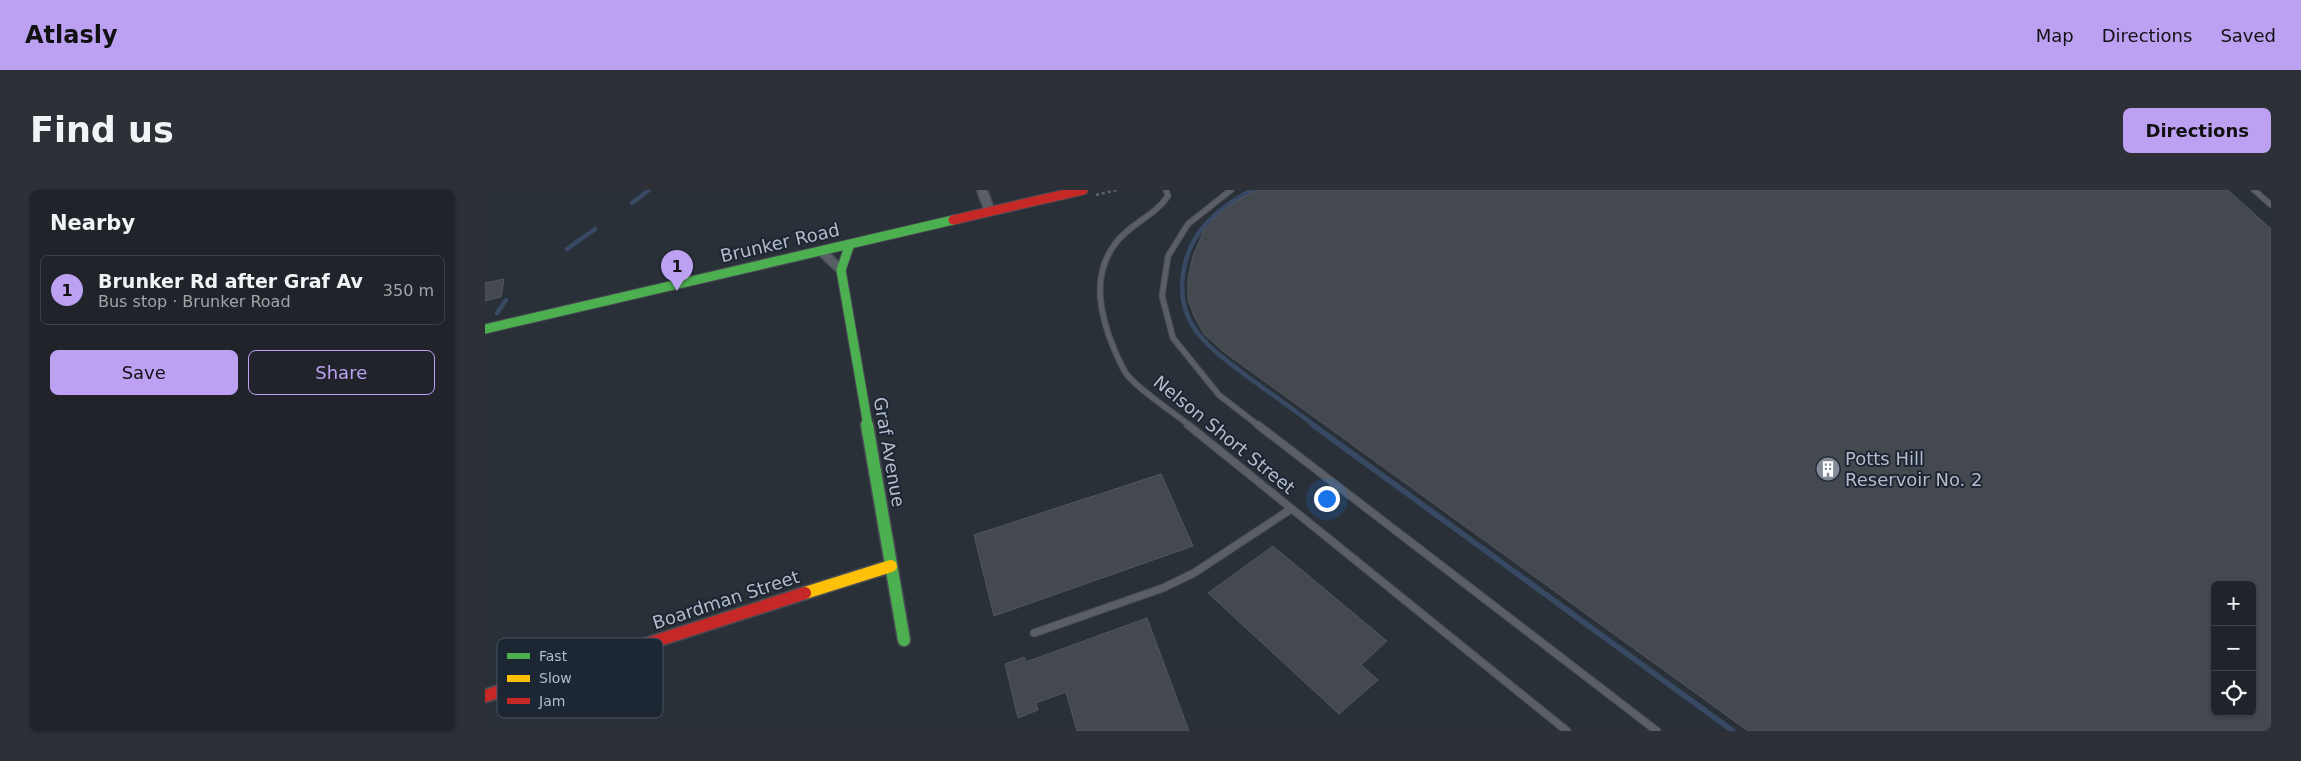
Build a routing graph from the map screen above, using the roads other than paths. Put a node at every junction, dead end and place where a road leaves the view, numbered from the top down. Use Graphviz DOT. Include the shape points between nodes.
graph roads {
  1 [pos="982,190"];
  2 [pos="1083,190"];
  3 [pos="1166,190"];
  4 [pos="1231,190"];
  5 [pos="2254,190"];
  6 [pos="2271,205"];
  7 [pos="990,212"];
  8 [pos="850,244"];
  9 [pos="821,251"];
  10 [pos="841,270"];
  11 [pos="485,329"];
  12 [pos="1291,509"];
  13 [pos="891,566"];
  14 [pos="1034,633"];
  15 [pos="663,638"];
  16 [pos="904,640"];
  17 [pos="497,692"];
  18 [pos="485,696"];
  19 [pos="1567,731"];
  20 [pos="1657,731"];
  1 -- 7 [label="street"];
  2 -- 7 [label="street, Brunker Road"];
  3 -- 12 [label="lane, Nelson Short Street" via="1168,196 1164,204 1138,220 1117,239 1100,277 1099,304 1114,350 1127,375"];
  4 -- 20 [label="lane" via="1188,224 1168,256 1162,296 1173,338 1219,395"];
  5 -- 6 [label="lane"];
  7 -- 8 [label="street, Brunker Road"];
  8 -- 9 [label="street, Brunker Road"];
  8 -- 10 [label="street, Graf Avenue"];
  9 -- 10 [label="street"];
  9 -- 11 [label="street, Brunker Road"];
  10 -- 13 [label="street, Graf Avenue"];
  12 -- 14 [label="lane" via="1194,573"];
  12 -- 19 [label="lane, Nelson Short Street"];
  13 -- 15 [label="street, Boardman Street"];
  13 -- 16 [label="street, Graf Avenue"];
  17 -- 18 [label="street, Boardman Street"];
}
